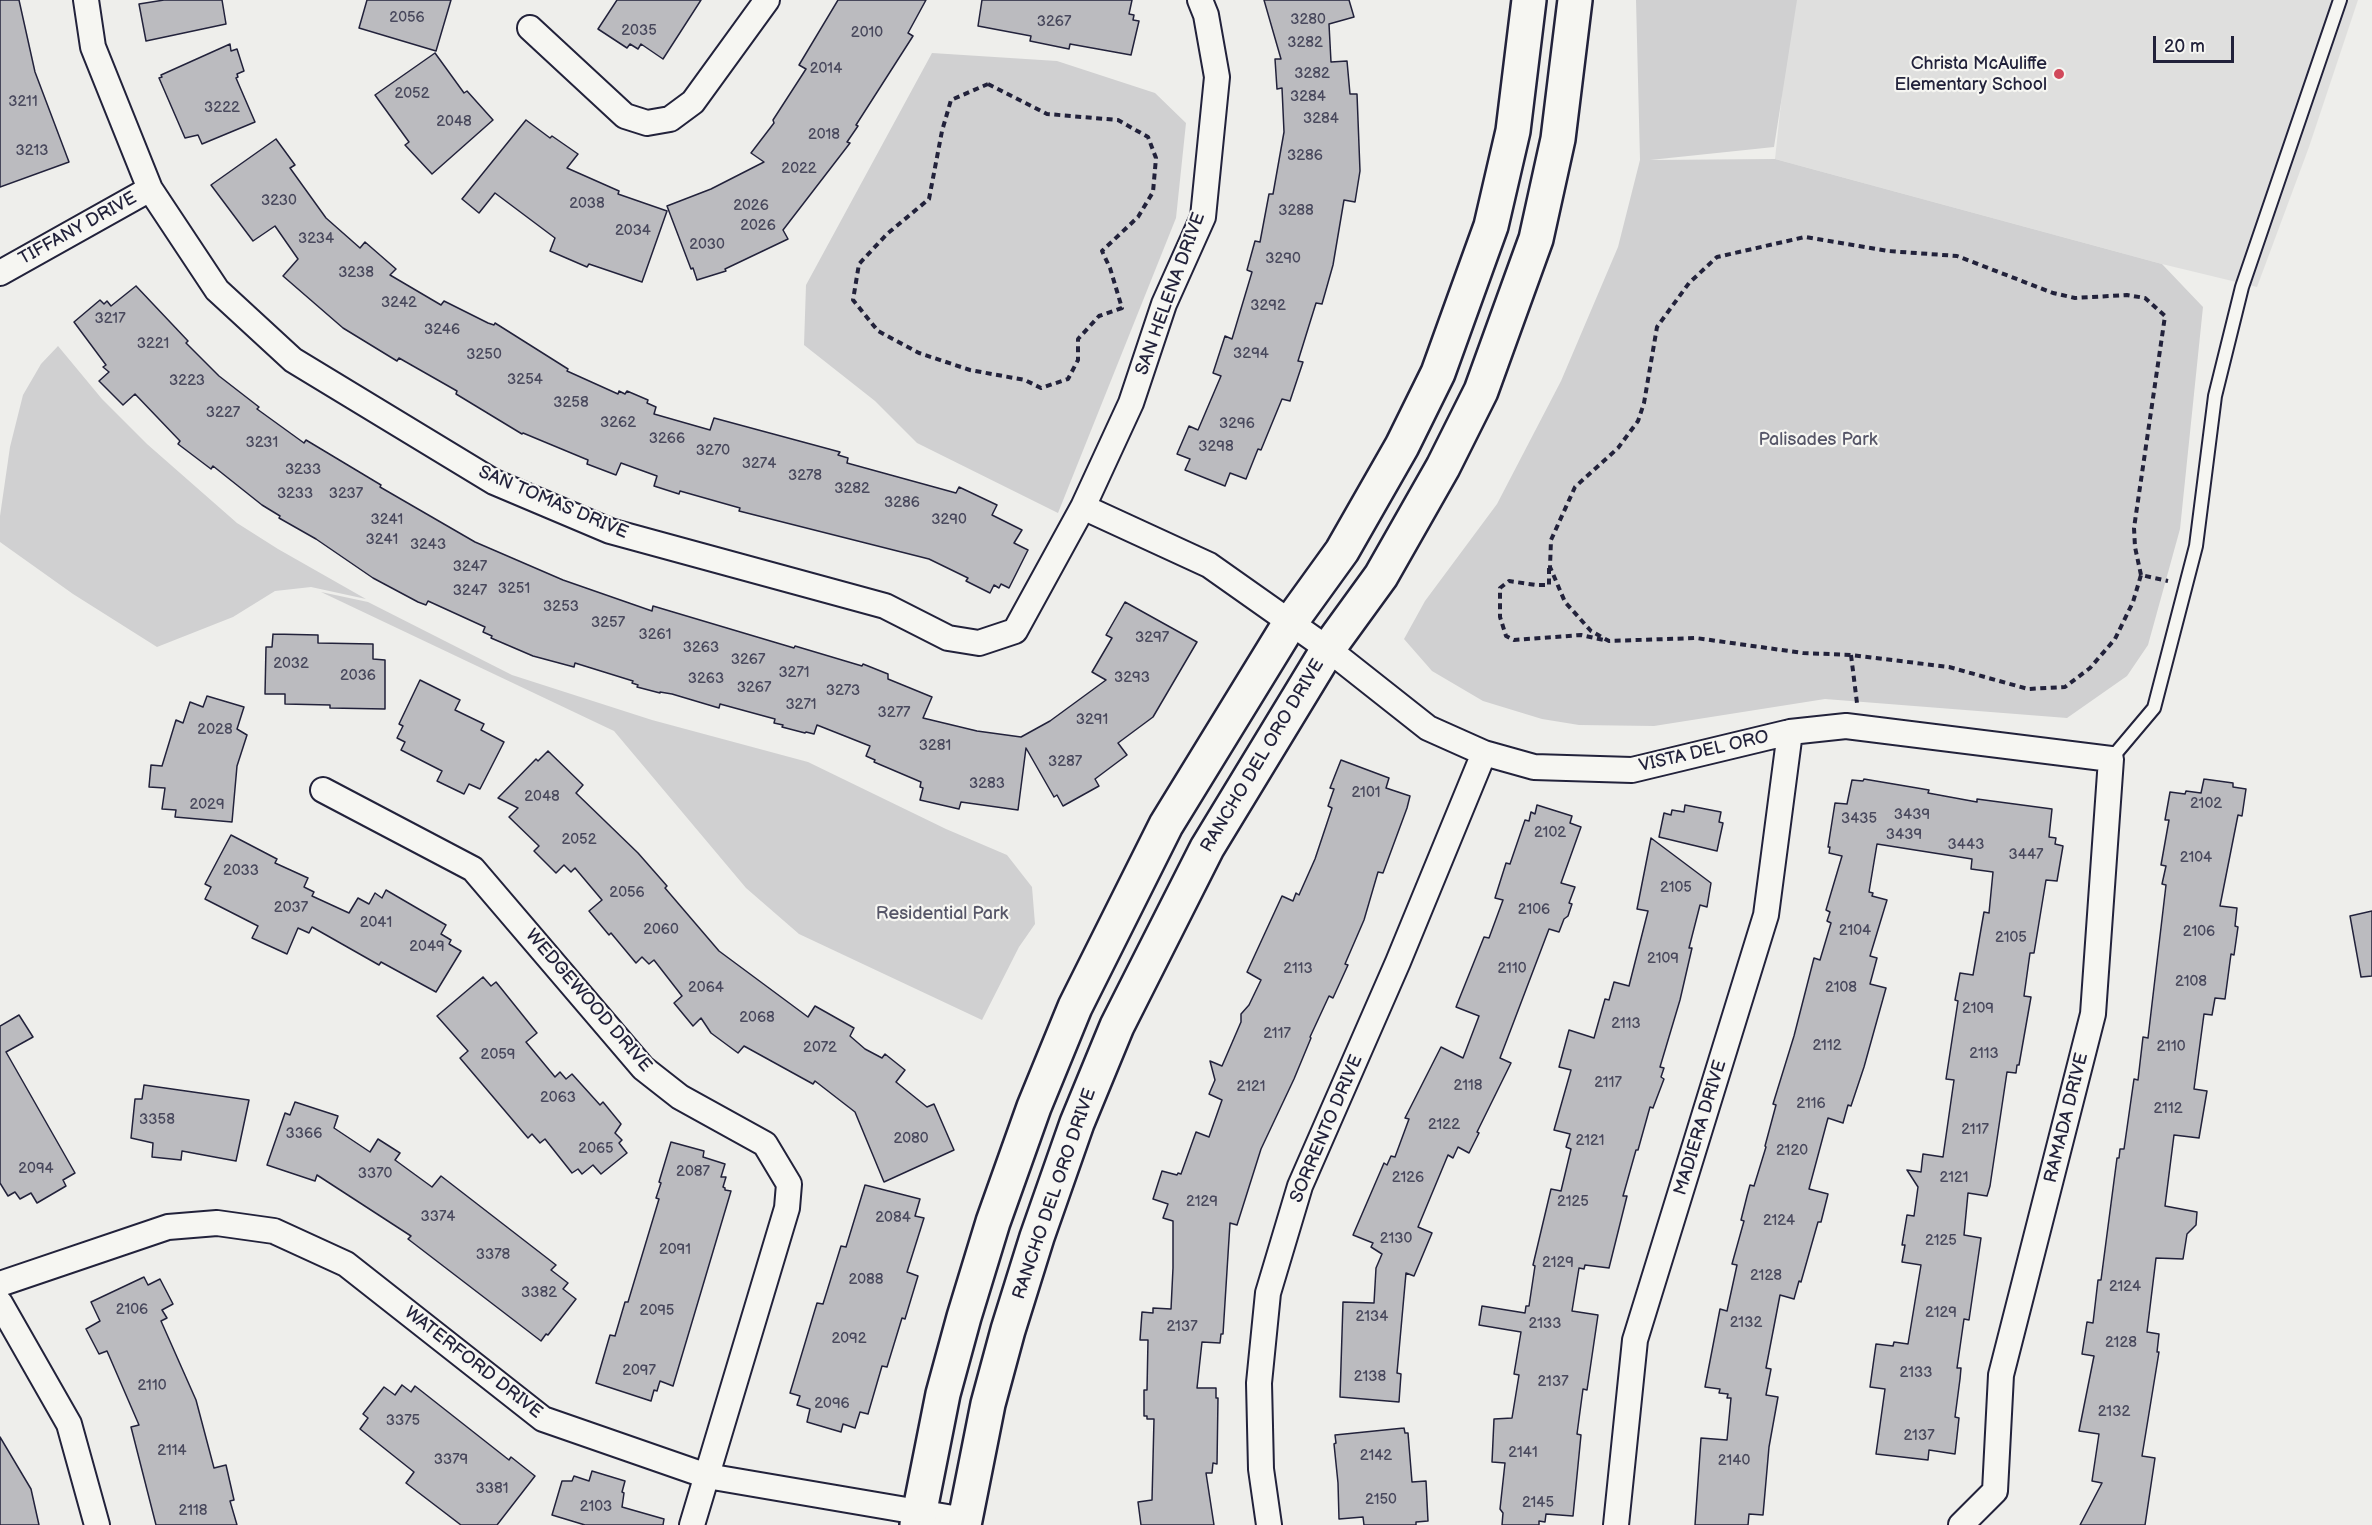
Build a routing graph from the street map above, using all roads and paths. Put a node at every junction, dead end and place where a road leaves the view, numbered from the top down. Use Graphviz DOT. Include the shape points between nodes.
graph roads {
  1 [pos="86,0"];
  2 [pos="767,0"];
  3 [pos="1200,0"];
  4 [pos="1528,0"];
  5 [pos="1575,0"];
  6 [pos="2340,0"];
  7 [pos="530,28"];
  8 [pos="1013,96"];
  9 [pos="150,189"];
  10 [pos="0,273"];
  11 [pos="1083,507"];
  12 [pos="1550,567"];
  13 [pos="2141,575"];
  14 [pos="2186,585"];
  15 [pos="1290,623"];
  16 [pos="1610,641"];
  17 [pos="1329,649"];
  18 [pos="1851,655"];
  19 [pos="1859,728"];
  20 [pos="1790,732"];
  21 [pos="1484,753"];
  22 [pos="2111,759"];
  23 [pos="323,790"];
  24 [pos="0,1284"];
  25 [pos="0,1303"];
  26 [pos="707,1476"];
  27 [pos="918,1518"];
  28 [pos="964,1522"];
  29 [pos="97,1525"];
  30 [pos="692,1525"];
  31 [pos="1269,1525"];
  32 [pos="1616,1525"];
  33 [pos="1960,1525"];
  1 -- 9 [label="street, TIFFANY DRIVE" via="93,49"];
  2 -- 7 [label="street" via="693,102 670,118 647,123 625,116"];
  3 -- 11 [label="street, SAN HELENA DRIVE" via="1217,77 1203,217 1164,304 1131,404"];
  4 -- 15 [label="main road" via="1513,131 1491,226 1438,373 1342,551"];
  5 -- 17 [label="main road, RANCHO DEL ORO DRIVE" via="1558,140 1536,239 1481,391 1382,576"];
  6 -- 14 [label="lane" via="2242,287 2216,396 2196,546"];
  8 -- 8 [label="path" via="988,84 951,100 929,199 859,264 853,300 878,331 919,353 970,370 1025,380 1041,388 1068,379 1078,360 1078,339 1099,316 1122,308 1102,251 1138,217 1153,192 1156,158 1148,137 1118,120 1047,114"];
  9 -- 10 [label="street, TIFFANY DRIVE"];
  9 -- 11 [label="street, SAN TOMAS DRIVE" via="217,290 293,360 494,482 610,531 885,606 948,638 979,643 1015,631"];
  11 -- 15 [label="street, VISTA DEL ORO" via="1209,565"];
  12 -- 13 [label="path" via="1551,540 1575,488 1618,448 1638,421 1657,327 1689,283 1717,257 1805,237 1888,251 1957,256 2053,294 2075,298 2145,298 2165,316 2134,528"];
  12 -- 16 [label="path" via="1565,602 1591,631"];
  12 -- 16 [label="path" via="1549,585 1509,581 1500,588 1500,617 1506,636 1514,640 1581,635"];
  13 -- 14 [label="path"];
  13 -- 18 [label="path" via="2115,639 2090,668 2065,687 2028,689 1949,667"];
  14 -- 22 [label="lane" via="2154,708"];
  15 -- 17 [label="street, VISTA DEL ORO"];
  15 -- 27 [label="main road" via="1166,825 1071,1017 993,1222 943,1394"];
  16 -- 18 [label="path" via="1696,638 1803,653"];
  17 -- 21 [label="street, VISTA DEL ORO" via="1428,728"];
  17 -- 28 [label="main road, RANCHO DEL ORO DRIVE" via="1207,848 1117,1026 1077,1123 1037,1237 988,1404"];
  18 -- 19 [label="path"];
  19 -- 20 [label="street, VISTA DEL ORO"];
  19 -- 22 [label="street, VISTA DEL ORO"];
  20 -- 21 [label="street, VISTA DEL ORO" via="1632,770 1534,767"];
  20 -- 32 [label="street, MADIERA DRIVE" via="1766,915 1635,1340"];
  21 -- 31 [label="street, SORRENTO DRIVE" via="1300,1186 1268,1293 1259,1383 1261,1469"];
  22 -- 33 [label="street, RAMADA DRIVE" via="2093,1014 2001,1375 1995,1491"];
  23 -- 26 [label="street, WEDGEWOOD DRIVE" via="473,869 643,1068 680,1097 765,1144 789,1184 787,1208"];
  24 -- 26 [label="street, WATERFORD DRIVE" via="168,1227 217,1223 274,1231 346,1264 543,1419"];
  25 -- 29 [label="street" via="69,1424"];
  26 -- 27 [label="street, WATERFORD DRIVE"];
  26 -- 30 [label="street, WEDGEWOOD DRIVE"];
  27 -- 28 [label="street, WATERFORD DRIVE"];
}
